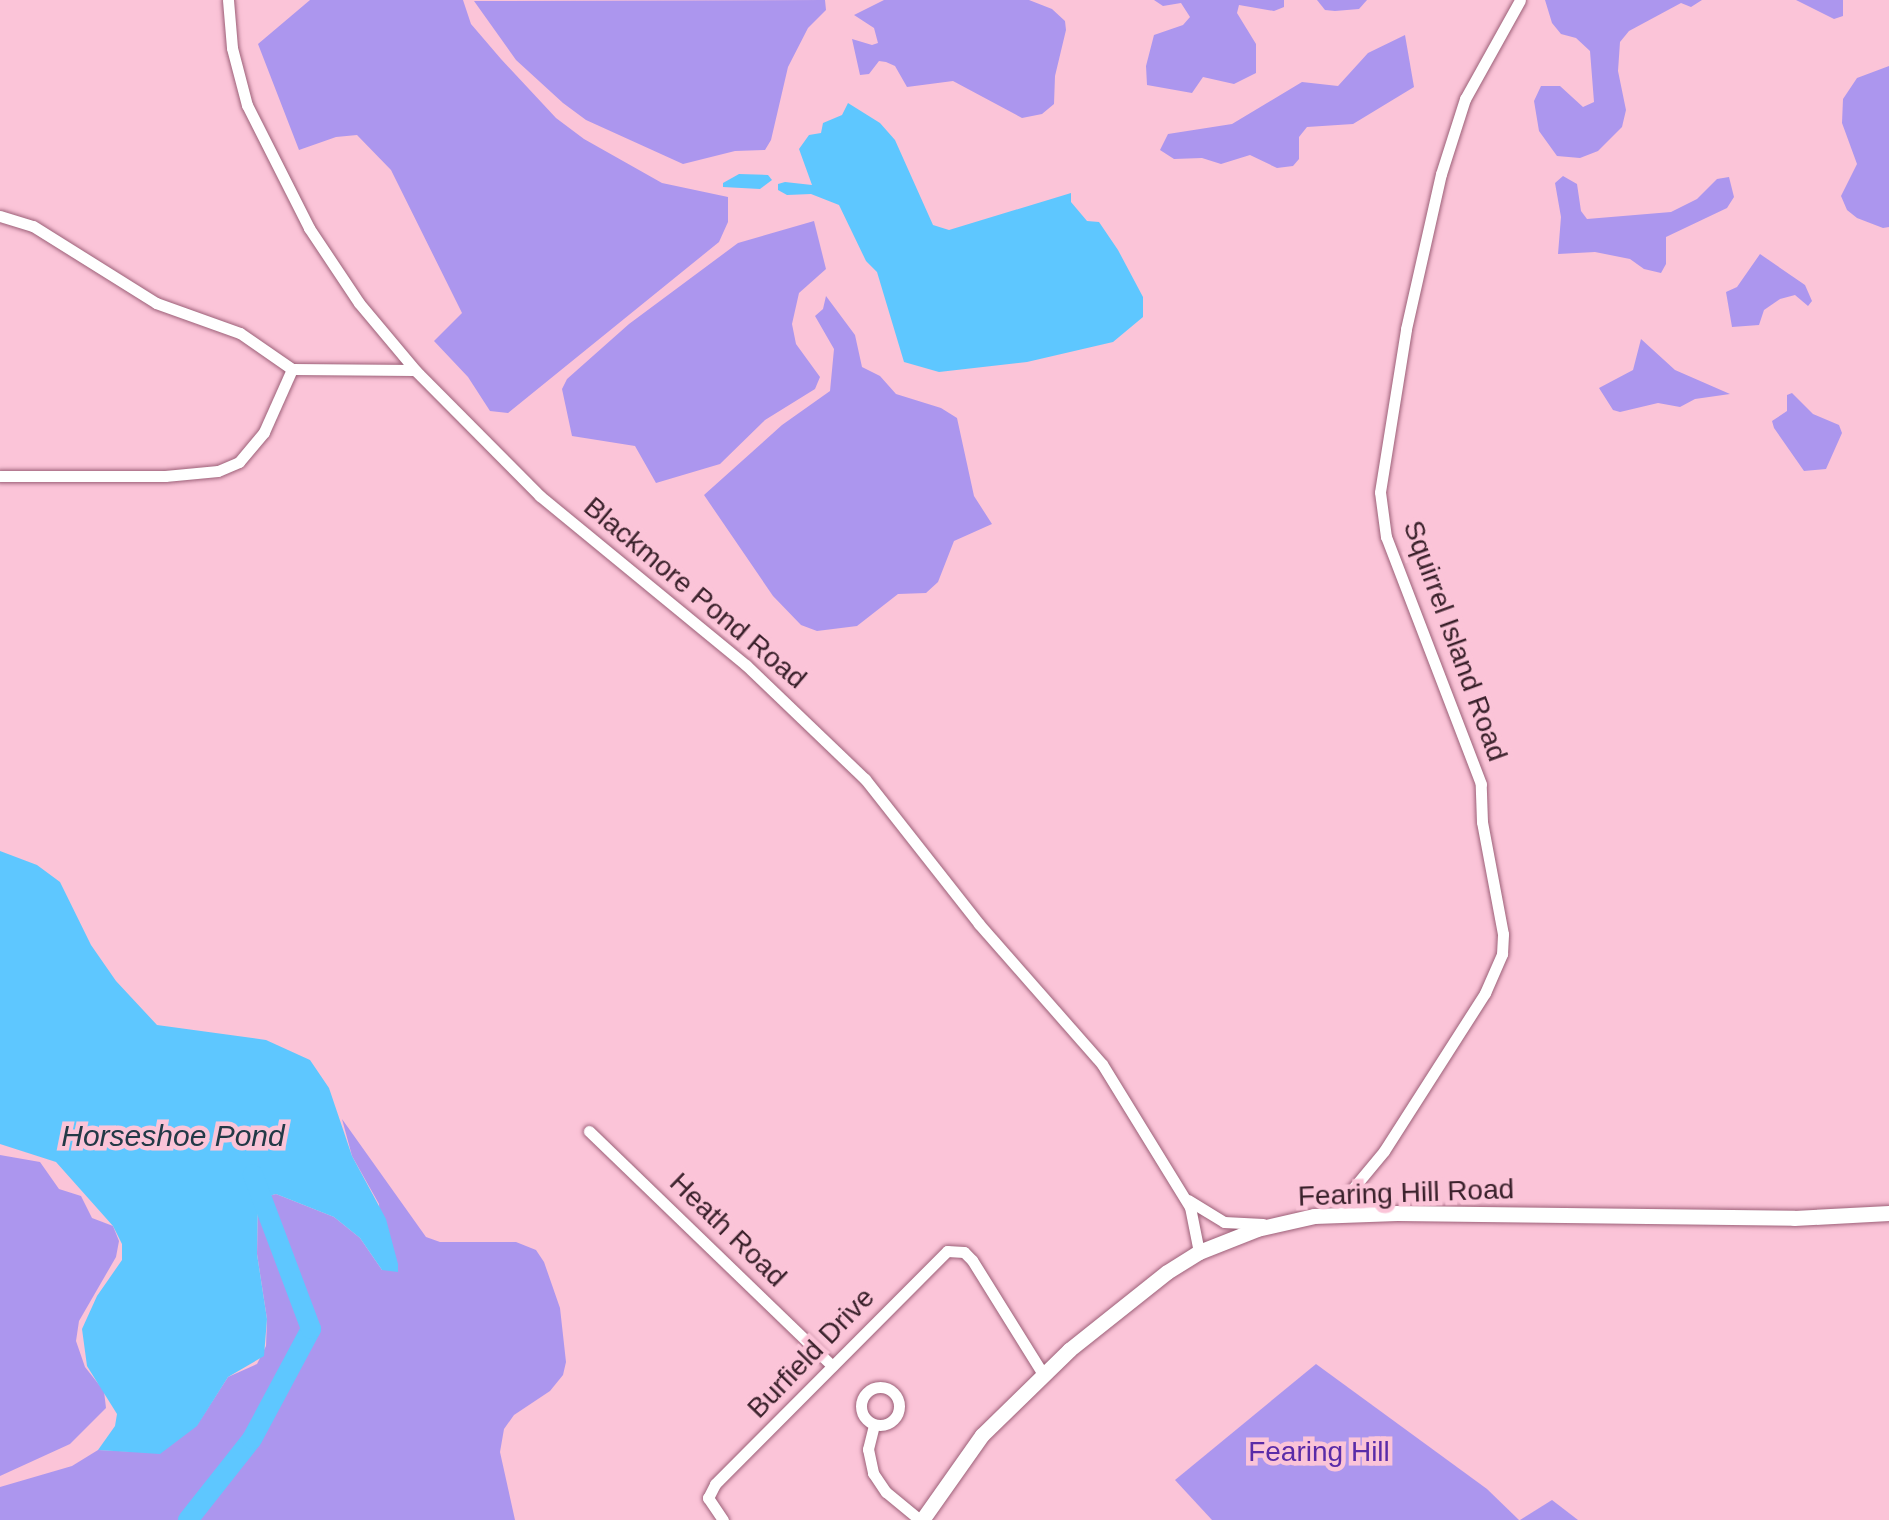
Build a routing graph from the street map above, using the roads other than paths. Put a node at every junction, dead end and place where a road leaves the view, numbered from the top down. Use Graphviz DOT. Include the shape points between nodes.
graph roads {
  1 [pos="228,0"];
  2 [pos="1520,0"];
  3 [pos="0,216"];
  4 [pos="292,369"];
  5 [pos="414,370"];
  6 [pos="0,476"];
  7 [pos="589,1131"];
  8 [pos="1186,1199"];
  9 [pos="1889,1213"];
  10 [pos="1342,1214"];
  11 [pos="1272,1224"];
  12 [pos="1199,1252"];
  13 [pos="832,1366"];
  14 [pos="1043,1374"];
  15 [pos="874,1425"];
  16 [pos="723,1520"];
  17 [pos="921,1520"];
  1 -- 5 [label="street, Blackmore Pond Road" via="239,80 272,161 359,303"];
  2 -- 10 [label="street, Squirrel Island Road" via="1465,99 1441,174 1400,360 1380,492 1386,537 1478,770 1502,954 1486,994 1350,1192"];
  3 -- 4 [label="street" via="32,226 156,303 240,333"];
  4 -- 5 [label="street"];
  4 -- 6 [label="street" via="264,432 238,462 218,470"];
  5 -- 8 [label="street, Blackmore Pond Road" via="540,496 746,664 865,779 979,924 1102,1064"];
  7 -- 13 [label="street, Heath Road"];
  8 -- 11 [label="street" via="1224,1222"];
  8 -- 12 [label="street, Blackmore Pond Road"];
  9 -- 10 [label="main road, Fearing Hill Road"];
  10 -- 11 [label="main road, Fearing Hill Road"];
  11 -- 12 [label="main road, Fearing Hill Road"];
  12 -- 14 [label="main road, Fearing Hill Road" via="1117,1309"];
  13 -- 14 [label="street, Burfield Drive" via="940,1256 956,1250 972,1260"];
  13 -- 16 [label="street, Burfield Drive" via="715,1484 708,1498"];
  14 -- 17 [label="main road, Fearing Hill Road" via="982,1435"];
  15 -- 17 [label="street" via="868,1449 877,1480"];
}
